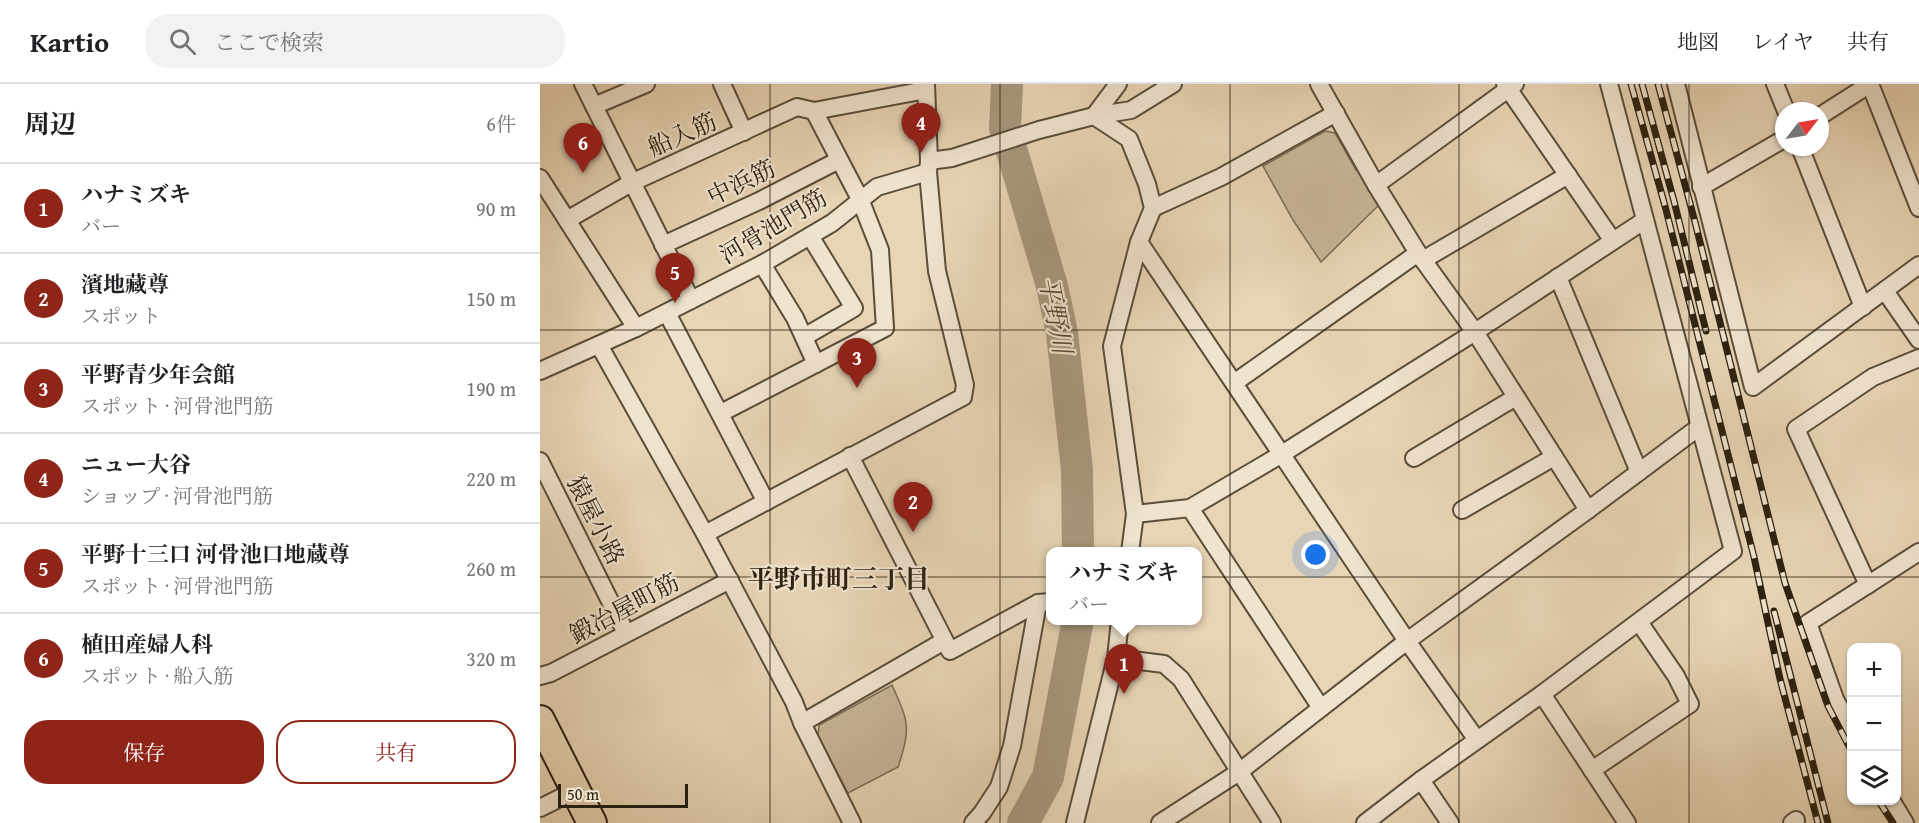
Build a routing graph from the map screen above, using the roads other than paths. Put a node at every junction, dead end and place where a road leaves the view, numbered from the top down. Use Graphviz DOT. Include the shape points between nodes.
graph roads {
  1 [pos="583,84"];
  2 [pos="646,84"];
  3 [pos="723,84"];
  4 [pos="1118,84"];
  5 [pos="1173,84"];
  6 [pos="1319,84"];
  7 [pos="1609,84"];
  8 [pos="1676,84"];
  9 [pos="1775,84"];
  10 [pos="1870,84"];
  11 [pos="1509,86"];
  12 [pos="926,87"];
  13 [pos="1782,102"];
  14 [pos="594,106"];
  15 [pos="1829,110"];
  16 [pos="814,111"];
  17 [pos="1336,113"];
  18 [pos="1094,116"];
  19 [pos="744,132"];
  20 [pos="1775,144"];
  21 [pos="1804,156"];
  22 [pos="839,160"];
  23 [pos="929,167"];
  24 [pos="1568,175"];
  25 [pos="540,178"];
  26 [pos="631,183"];
  27 [pos="1376,185"];
  28 [pos="1701,187"];
  29 [pos="860,199"];
  30 [pos="1153,207"];
  31 [pos="1919,208"];
  32 [pos="567,220"];
  33 [pos="1645,220"];
  34 [pos="810,236"];
  35 [pos="1613,241"];
  36 [pos="1139,242"];
  37 [pos="663,245"];
  38 [pos="1420,256"];
  39 [pos="762,264"];
  40 [pos="1919,265"];
  41 [pos="1558,277"];
  42 [pos="1885,291"];
  43 [pos="691,300"];
  44 [pos="1863,307"];
  45 [pos="667,313"];
  46 [pos="636,328"];
  47 [pos="1474,332"];
  48 [pos="804,338"];
  49 [pos="1919,340"];
  50 [pos="600,345"];
  51 [pos="1919,358"];
  52 [pos="816,364"];
  53 [pos="540,371"];
  54 [pos="1234,383"];
  55 [pos="1516,398"];
  56 [pos="721,413"];
  57 [pos="1699,427"];
  58 [pos="1282,454"];
  59 [pos="850,456"];
  60 [pos="1554,457"];
  61 [pos="1414,458"];
  62 [pos="540,461"];
  63 [pos="1639,472"];
  64 [pos="766,501"];
  65 [pos="1190,508"];
  66 [pos="1462,510"];
  67 [pos="1588,510"];
  68 [pos="1135,514"];
  69 [pos="705,534"];
  70 [pos="1131,547"];
  71 [pos="1919,552"];
  72 [pos="730,580"];
  73 [pos="1868,585"];
  74 [pos="1044,602"];
  75 [pos="1639,622"];
  76 [pos="1120,625"];
  77 [pos="626,633"];
  78 [pos="944,641"];
  79 [pos="1407,641"];
  80 [pos="1116,658"];
  81 [pos="540,676"];
  82 [pos="1542,694"];
  83 [pos="1321,708"];
  84 [pos="540,720"];
  85 [pos="1847,722"];
  86 [pos="802,723"];
  87 [pos="1477,740"];
  88 [pos="1592,770"];
  89 [pos="1239,772"];
  90 [pos="1421,780"];
  91 [pos="576,790"];
  92 [pos="1894,805"];
  93 [pos="540,808"];
  94 [pos="1079,822"];
  95 [pos="592,823"];
  96 [pos="852,823"];
  97 [pos="973,823"];
  98 [pos="1160,823"];
  99 [pos="1272,823"];
  100 [pos="1365,823"];
  101 [pos="1450,823"];
  102 [pos="1627,823"];
  103 [pos="1905,823"];
  1 -- 14 [label="street"];
  2 -- 14 [label="street"];
  3 -- 19 [label="street"];
  4 -- 18 [label="street"];
  5 -- 18 [label="street, 河骨池門筋" via="1131,110"];
  6 -- 17 [label="street"];
  7 -- 33 [label="street"];
  8 -- 28 [label="street"];
  9 -- 13 [label="street"];
  10 -- 15 [label="street"];
  10 -- 31 [label="street"];
  11 -- 24 [label="street"];
  11 -- 27 [label="street"];
  12 -- 16 [label="street, 船入筋"];
  12 -- 23 [label="street"];
  14 -- 26 [label="street"];
  16 -- 19 [label="street, 船入筋" via="797,107"];
  16 -- 22 [label="street"];
  17 -- 27 [label="street"];
  17 -- 30 [label="street" via="1221,177"];
  18 -- 23 [label="street, 河骨池門筋" via="991,144"];
  18 -- 30 [label="street" via="1129,139"];
  19 -- 26 [label="street, 船入筋"];
  20 -- 28 [label="street"];
  21 -- 44 [label="street"];
  22 -- 29 [label="street"];
  22 -- 37 [label="street, 中浜筋"];
  23 -- 29 [label="street, 河骨池門筋" via="877,187"];
  23 -- 59 [label="street" via="937,271 965,385 963,397"];
  24 -- 35 [label="street"];
  24 -- 38 [label="street"];
  25 -- 32 [label="street"];
  26 -- 32 [label="street, 船入筋"];
  26 -- 37 [label="street"];
  27 -- 38 [label="street"];
  28 -- 44 [label="street" via="1753,387"];
  29 -- 34 [label="street, 河骨池門筋"];
  29 -- 52 [label="street" via="880,250 885,328"];
  30 -- 36 [label="street"];
  32 -- 46 [label="street"];
  33 -- 35 [label="street"];
  33 -- 57 [label="street"];
  34 -- 39 [label="street, 河骨池門筋"];
  34 -- 48 [label="street" via="854,308"];
  35 -- 41 [label="street"];
  36 -- 54 [label="street"];
  36 -- 68 [label="street" via="1112,346"];
  37 -- 43 [label="street"];
  38 -- 47 [label="street"];
  38 -- 54 [label="street"];
  39 -- 43 [label="street, 河骨池門筋"];
  39 -- 48 [label="street"];
  40 -- 42 [label="street"];
  41 -- 47 [label="street"];
  41 -- 63 [label="street"];
  42 -- 44 [label="street"];
  42 -- 49 [label="street"];
  43 -- 45 [label="street, 河骨池門筋"];
  45 -- 46 [label="street, 河骨池門筋"];
  45 -- 56 [label="street"];
  46 -- 50 [label="street, 河骨池門筋"];
  47 -- 55 [label="street"];
  47 -- 58 [label="street"];
  48 -- 52 [label="street"];
  50 -- 53 [label="street, 河骨池門筋"];
  50 -- 69 [label="street"];
  51 -- 73 [label="street" via="1873,377 1796,429"];
  52 -- 56 [label="street"];
  54 -- 58 [label="street"];
  55 -- 60 [label="street"];
  55 -- 61 [label="street"];
  56 -- 64 [label="street"];
  57 -- 63 [label="street"];
  57 -- 75 [label="street" via="1733,551"];
  58 -- 65 [label="street"];
  58 -- 79 [label="street"];
  59 -- 64 [label="street"];
  59 -- 78 [label="street"];
  60 -- 66 [label="street"];
  60 -- 67 [label="street"];
  62 -- 77 [label="street, 猿屋小路"];
  63 -- 67 [label="street"];
  64 -- 69 [label="street"];
  65 -- 68 [label="street"];
  65 -- 83 [label="street"];
  67 -- 79 [label="street"];
  68 -- 70 [label="street"];
  69 -- 72 [label="street"];
  71 -- 73 [label="street"];
  72 -- 77 [label="street, 鍛冶屋町筋"];
  72 -- 86 [label="street"];
  73 -- 85 [label="street" via="1808,623"];
  74 -- 78 [label="street" via="950,651"];
  74 -- 97 [label="street" via="999,787"];
  75 -- 82 [label="street"];
  75 -- 88 [label="street" via="1677,676 1690,704"];
  76 -- 80 [label="street"];
  77 -- 81 [label="street, 鍛冶屋町筋"];
  78 -- 86 [label="street"];
  79 -- 83 [label="street"];
  79 -- 87 [label="street"];
  80 -- 89 [label="street" via="1164,664 1181,680"];
  80 -- 94 [label="street"];
  82 -- 87 [label="street"];
  82 -- 88 [label="street"];
  83 -- 89 [label="street"];
  84 -- 91 [label="highway"];
  86 -- 96 [label="street"];
  87 -- 90 [label="street"];
  88 -- 102 [label="street"];
  89 -- 98 [label="street"];
  89 -- 99 [label="street"];
  90 -- 100 [label="street"];
  90 -- 101 [label="street"];
  91 -- 93 [label="street"];
  91 -- 95 [label="highway"];
  92 -- 103 [label="street"];
}
